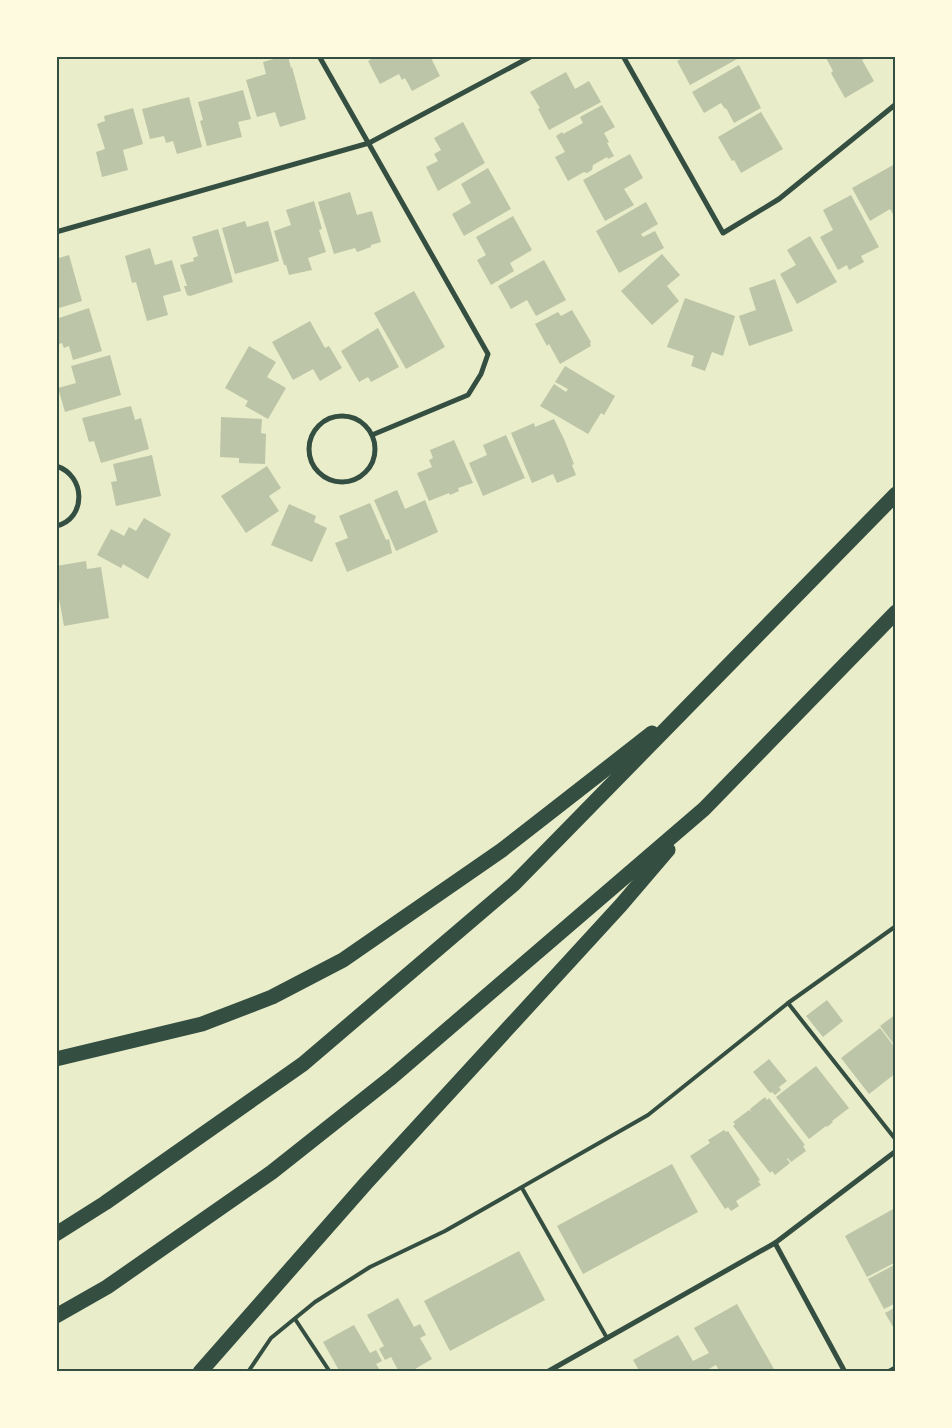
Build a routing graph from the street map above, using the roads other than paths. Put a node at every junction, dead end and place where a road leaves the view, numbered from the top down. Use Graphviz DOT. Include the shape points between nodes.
graph roads {
  1 [pos="319,56"];
  2 [pos="532,56"];
  3 [pos="623,56"];
  4 [pos="896,104"];
  5 [pos="369,143"];
  6 [pos="56,232"];
  7 [pos="372,435"];
  8 [pos="56,466"];
  9 [pos="896,494"];
  10 [pos="56,526"];
  11 [pos="896,612"];
  12 [pos="702,693"];
  13 [pos="704,809"];
  14 [pos="896,926"];
  15 [pos="788,1003"];
  16 [pos="56,1060"];
  17 [pos="896,1140"];
  18 [pos="896,1151"];
  19 [pos="522,1188"];
  20 [pos="56,1234"];
  21 [pos="775,1242"];
  22 [pos="56,1316"];
  23 [pos="294,1319"];
  24 [pos="607,1338"];
  25 [pos="896,1367"];
  26 [pos="200,1372"];
  27 [pos="248,1372"];
  28 [pos="330,1372"];
  29 [pos="547,1372"];
  30 [pos="845,1372"];
  31 [pos="887,1372"];
  1 -- 5 [label="street"];
  2 -- 5 [label="street"];
  3 -- 4 [label="street" via="723,233 779,199"];
  5 -- 6 [label="street"];
  5 -- 7 [label="street" via="488,354 468,395"];
  7 -- 7 [label="street" via="356,419 334,416 316,429 310,444 311,460 316,469 329,479 355,480 367,470 375,456"];
  8 -- 10 [label="street" via="69,472 75,481 79,501 69,520"];
  9 -- 12 [label="highway"];
  11 -- 13 [label="highway"];
  12 -- 16 [label="highway" via="502,850 343,960 272,997 202,1024"];
  12 -- 20 [label="highway" via="514,884 303,1064"];
  13 -- 22 [label="highway" via="392,1077 272,1172 107,1286"];
  13 -- 26 [label="highway" via="621,905 366,1182"];
  14 -- 15 [label="lane"];
  15 -- 17 [label="lane"];
  15 -- 19 [label="lane" via="648,1115"];
  18 -- 21 [label="street"];
  19 -- 23 [label="lane" via="446,1231 370,1267"];
  19 -- 24 [label="lane"];
  21 -- 24 [label="street"];
  21 -- 30 [label="street"];
  23 -- 27 [label="lane" via="271,1338"];
  23 -- 28 [label="lane"];
  24 -- 29 [label="street"];
  25 -- 31 [label="lane"];
}
